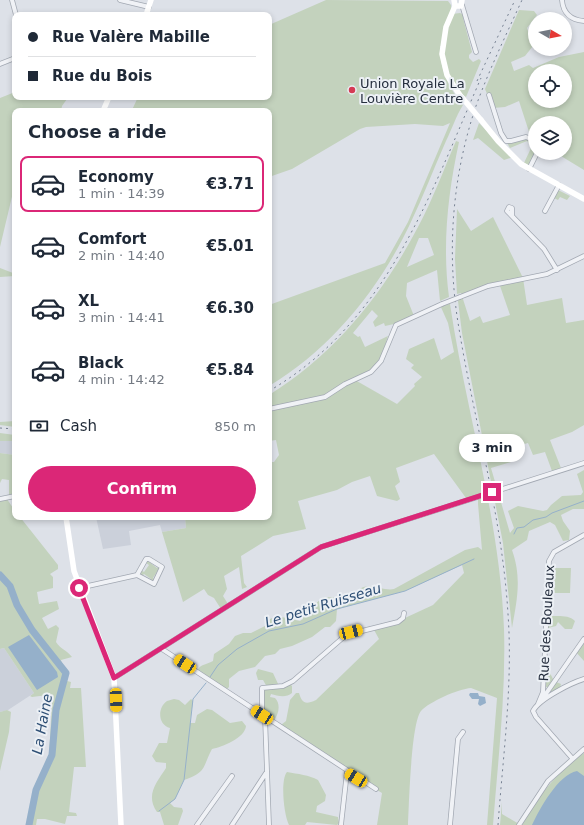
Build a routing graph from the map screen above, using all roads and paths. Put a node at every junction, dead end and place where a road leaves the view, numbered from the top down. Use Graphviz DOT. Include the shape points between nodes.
graph roads {
  1 [pos="12,0"];
  2 [pos="120,0"];
  3 [pos="151,0"];
  4 [pos="562,0"];
  5 [pos="462,2"];
  6 [pos="455,3"];
  7 [pos="149,7"];
  8 [pos="15,12"];
  9 [pos="147,12"];
  10 [pos="584,21"];
  11 [pos="476,52"];
  12 [pos="12,59"];
  13 [pos="0,64"];
  14 [pos="489,95"];
  15 [pos="528,138"];
  16 [pos="533,160"];
  17 [pos="529,169"];
  18 [pos="558,185"];
  19 [pos="584,199"];
  20 [pos="545,211"];
  21 [pos="512,215"];
  22 [pos="584,256"];
  23 [pos="557,270"];
  24 [pos="272,408"];
  25 [pos="584,464"];
  26 [pos="12,497"];
  27 [pos="0,500"];
  28 [pos="66,520"];
  29 [pos="584,535"];
  30 [pos="137,575"];
  31 [pos="79,588"];
  32 [pos="404,613"];
  33 [pos="584,639"];
  34 [pos="162,649"];
  35 [pos="114,678"];
  36 [pos="584,679"];
  37 [pos="538,704"];
  38 [pos="263,716"];
  39 [pos="463,732"];
  40 [pos="584,749"];
  41 [pos="572,758"];
  42 [pos="266,772"];
  43 [pos="347,772"];
  44 [pos="232,776"];
  45 [pos="376,789"];
  46 [pos="121,825"];
  47 [pos="197,825"];
  48 [pos="232,825"];
  49 [pos="268,825"];
  50 [pos="341,825"];
  51 [pos="450,825"];
  52 [pos="519,825"];
  1 -- 8 [label="street"];
  2 -- 7 [label="street"];
  3 -- 7 [label="street"];
  4 -- 10 [label="street" via="569,16 577,21"];
  5 -- 6 [label="street" via="458,7"];
  5 -- 11 [label="street"];
  6 -- 17 [label="street, bridge" via="446,27 442,54 447,75 459,94 515,159"];
  7 -- 9 [label="street"];
  12 -- 13 [label="street"];
  14 -- 15 [label="street" via="504,139 511,141"];
  16 -- 17 [label="street"];
  17 -- 18 [label="street"];
  18 -- 19 [label="street"];
  18 -- 20 [label="street"];
  21 -- 23 [label="street" via="544,250"];
  22 -- 23 [label="street"];
  23 -- 24 [label="street, bridge" via="483,287 396,325 381,361 371,372 325,397"];
  25 -- 34 [label="street" via="321,547"];
  26 -- 27 [label="street"];
  28 -- 31 [label="street" via="71,560"];
  29 -- 37 [label="street, Rue des Bouleaux" via="554,552 549,561 543,692"];
  30 -- 30 [label="street" via="146,559 162,567 154,584"];
  30 -- 31 [label="street"];
  31 -- 35 [label="street"];
  32 -- 38 [label="street" via="398,622 346,635 288,684 262,688"];
  33 -- 37 [label="street"];
  34 -- 35 [label="street"];
  34 -- 38 [label="street"];
  35 -- 46 [label="street"];
  36 -- 37 [label="street, Rue des Bouleaux"];
  37 -- 41 [label="street, Rue des Bouleaux" via="534,709 534,715"];
  38 -- 42 [label="street"];
  38 -- 43 [label="street"];
  39 -- 51 [label="street" via="458,739"];
  40 -- 41 [label="street"];
  41 -- 52 [label="street" via="544,786"];
  42 -- 48 [label="street"];
  42 -- 49 [label="street"];
  43 -- 45 [label="street"];
  43 -- 50 [label="street"];
  44 -- 47 [label="street"];
}
